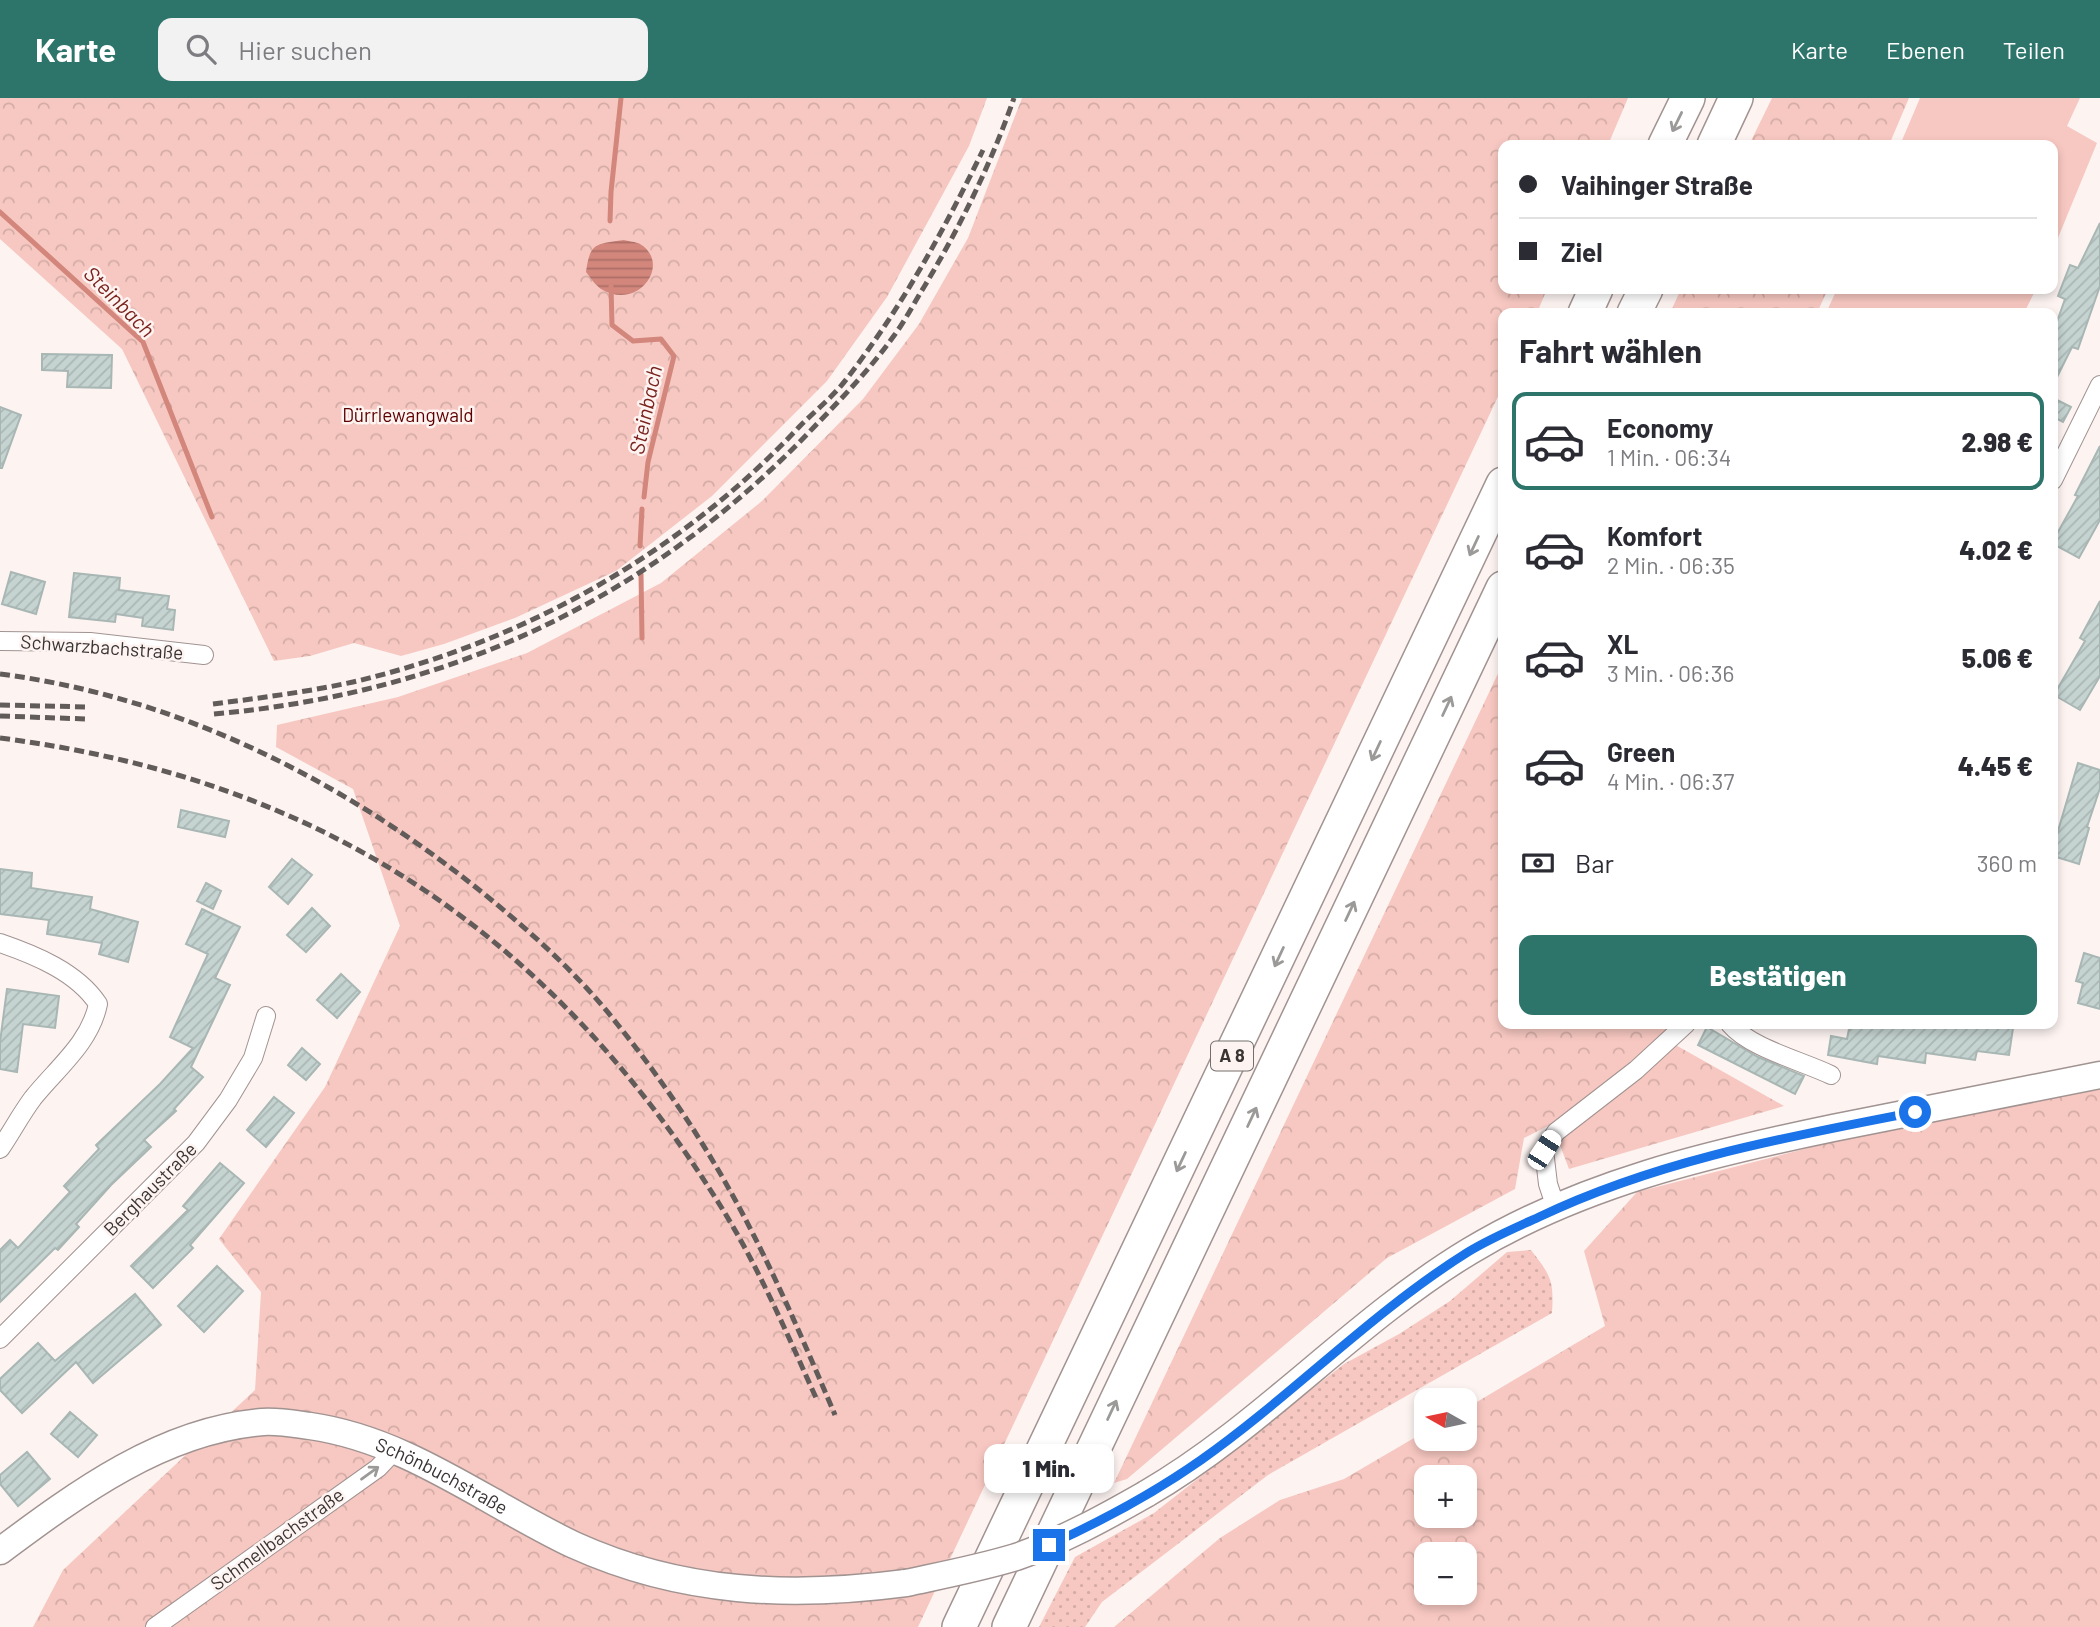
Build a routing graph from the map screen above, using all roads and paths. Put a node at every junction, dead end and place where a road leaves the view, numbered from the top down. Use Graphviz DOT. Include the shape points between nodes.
graph roads {
  1 [pos="1688,98"];
  2 [pos="1736,98"];
  3 [pos="1667,140"];
  4 [pos="1716,140"];
  5 [pos="2100,385"];
  6 [pos="2058,470"];
  7 [pos="1498,495"];
  8 [pos="1498,599"];
  9 [pos="0,641"];
  10 [pos="204,655"];
  11 [pos="0,943"];
  12 [pos="266,1016"];
  13 [pos="1681,1029"];
  14 [pos="1734,1029"];
  15 [pos="1830,1074"];
  16 [pos="2100,1075"];
  17 [pos="0,1149"];
  18 [pos="1556,1208"];
  19 [pos="0,1339"];
  20 [pos="396,1449"];
  21 [pos="0,1551"];
  22 [pos="155,1627"];
  23 [pos="959,1627"];
  24 [pos="1009,1627"];
  1 -- 3 [label="highway, one-way"];
  2 -- 4 [label="highway"];
  5 -- 6 [label="street"];
  7 -- 23 [label="highway, A 8, one-way"];
  24 -- 8 [label="highway, A 8, one-way"];
  9 -- 10 [label="street, Schwarzbachstraße" via="90,642"];
  11 -- 17 [label="street" via="64,972 88,989 98,1004 85,1039 33,1100"];
  12 -- 19 [label="street, Berghaustraße" via="253,1058 196,1143"];
  13 -- 18 [label="street" via="1556,1132 1544,1150"];
  14 -- 15 [label="street"];
  16 -- 18 [label="main road, Schönbuchstraße" via="1728,1150"];
  18 -- 20 [label="main road, Schönbuchstraße, bridge" via="1479,1246 1422,1283 1201,1460 1093,1525 1037,1549 906,1583 780,1592 709,1586 651,1573 575,1545"];
  20 -- 21 [label="main road, Schönbuchstraße" via="356,1435 289,1423 264,1422 210,1431 165,1446 129,1465"];
  22 -- 20 [label="street, Schmellbachstraße, one-way" via="378,1468"];
}
